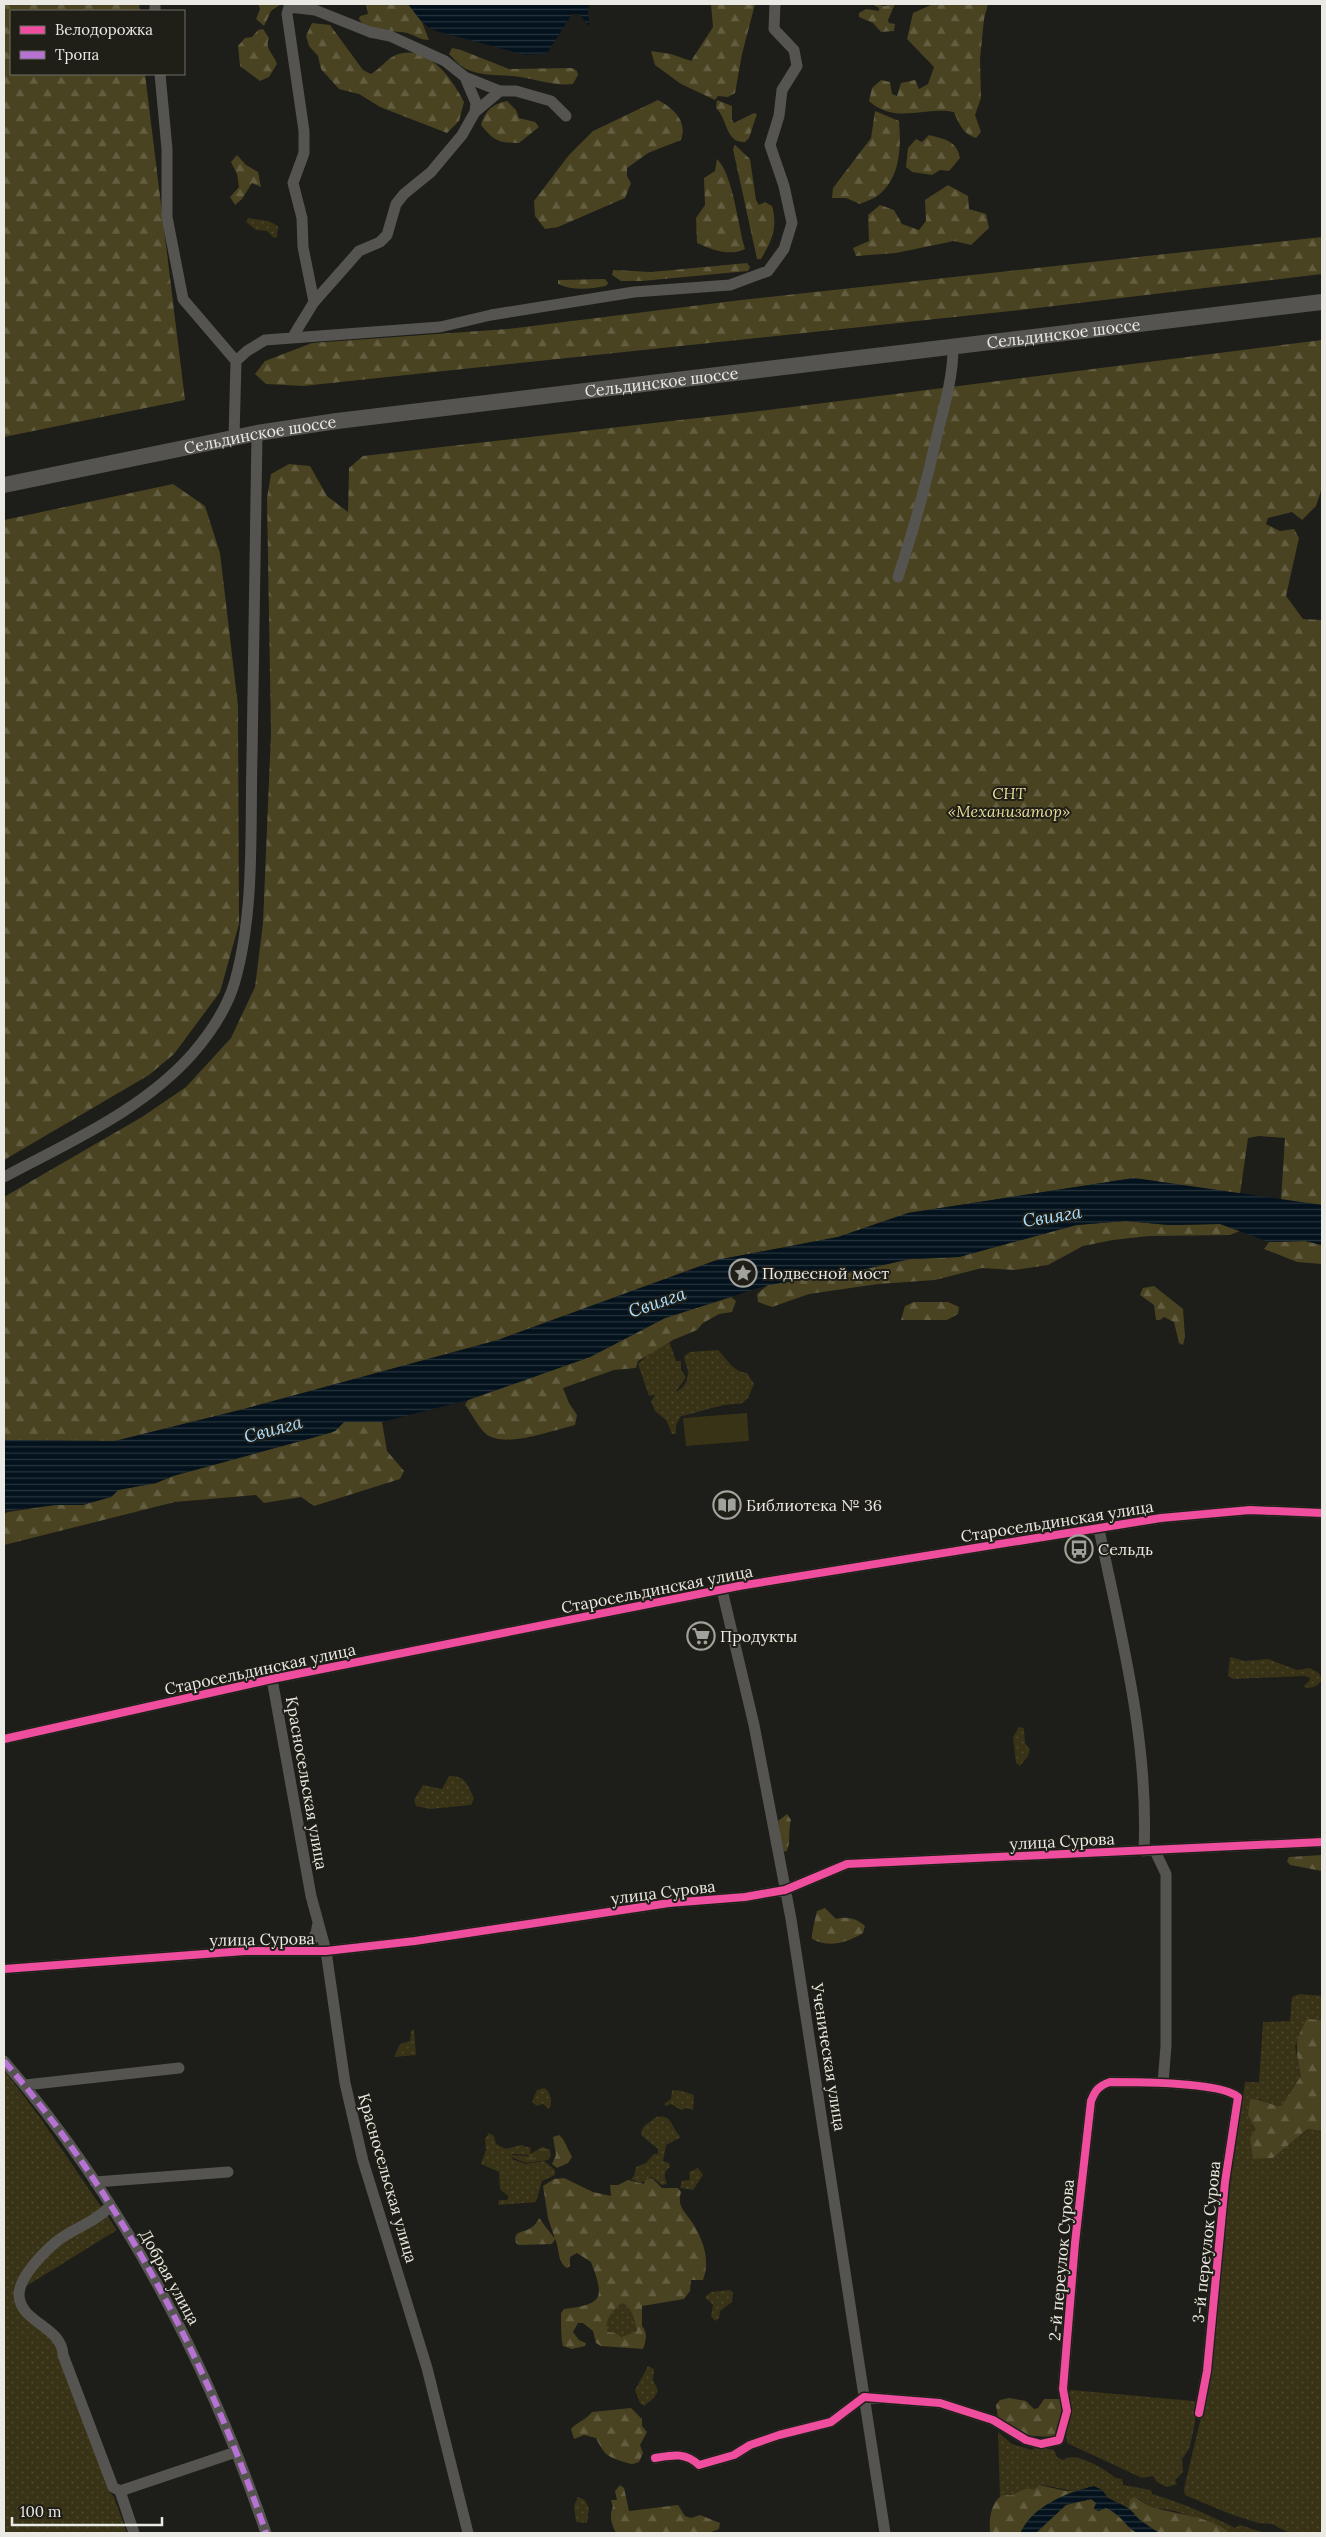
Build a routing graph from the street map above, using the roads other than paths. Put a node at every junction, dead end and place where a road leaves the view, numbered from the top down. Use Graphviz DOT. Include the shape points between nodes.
graph roads {
  1 [pos="776,4"];
  2 [pos="160,75"];
  3 [pos="466,77"];
  4 [pos="500,91"];
  5 [pos="475,112"];
  6 [pos="566,116"];
  7 [pos="314,302"];
  8 [pos="1322,302"];
  9 [pos="292,338"];
  10 [pos="953,348"];
  11 [pos="236,361"];
  12 [pos="257,433"];
  13 [pos="234,438"];
  14 [pos="4,485"];
  15 [pos="898,577"];
  16 [pos="4,1177"];
  17 [pos="1322,1513"];
  18 [pos="1100,1529"];
  19 [pos="722,1590"];
  20 [pos="272,1679"];
  21 [pos="4,1739"];
  22 [pos="1322,1842"];
  23 [pos="1150,1851"];
  24 [pos="785,1890"];
  25 [pos="318,1921"];
  26 [pos="306,1951"];
  27 [pos="326,1951"];
  28 [pos="4,1970"];
  29 [pos="4,2061"];
  30 [pos="179,2068"];
  31 [pos="1163,2083"];
  32 [pos="25,2085"];
  33 [pos="228,2172"];
  34 [pos="95,2182"];
  35 [pos="110,2206"];
  36 [pos="864,2397"];
  37 [pos="1199,2413"];
  38 [pos="236,2452"];
  39 [pos="655,2458"];
  40 [pos="120,2491"];
  41 [pos="134,2533"];
  42 [pos="266,2533"];
  43 [pos="468,2533"];
  44 [pos="885,2533"];
  1 -- 9 [label="street" via="774,29 794,50 797,66 782,90 779,116 770,146 784,186 792,224 784,249 768,271 730,285 634,292 491,315 440,327"];
  2 -- 11 [label="street" via="167,217 183,299"];
  3 -- 4 [label="street"];
  3 -- 5 [label="street" via="476,103"];
  3 -- 7 [label="street" via="445,61 390,36 370,32 316,10 290,7 287,14 304,131 304,153 293,183 302,218 303,247"];
  4 -- 5 [label="street"];
  4 -- 6 [label="street" via="551,101"];
  5 -- 7 [label="street" via="448,154 396,204 386,235 380,242 359,251"];
  7 -- 9 [label="street"];
  8 -- 10 [label="main road, Сельдинское шоссе"];
  9 -- 11 [label="street" via="265,340"];
  10 -- 12 [label="main road, Сельдинское шоссе"];
  10 -- 15 [label="street" via="942,414 918,515"];
  11 -- 13 [label="street"];
  12 -- 13 [label="main road, Сельдинское шоссе"];
  12 -- 16 [label="street" via="250,836 242,950 234,983 216,1022 194,1052 161,1084 124,1110"];
  13 -- 14 [label="main road, Сельдинское шоссе"];
  17 -- 18 [label="street, Старосельдинская улица" via="1206,1512"];
  18 -- 19 [label="street, Старосельдинская улица"];
  18 -- 23 [label="street" via="1142,1750"];
  19 -- 20 [label="street, Старосельдинская улица"];
  19 -- 24 [label="street, Ученическая улица" via="754,1725"];
  20 -- 21 [label="street, Старосельдинская улица"];
  20 -- 25 [label="street, Красносельская улица"];
  22 -- 23 [label="street, улица Сурова"];
  23 -- 24 [label="street, улица Сурова" via="847,1864"];
  23 -- 31 [label="street" via="1166,1874"];
  24 -- 27 [label="street, улица Сурова"];
  24 -- 36 [label="street, Ученическая улица"];
  25 -- 26 [label="street" via="316,1933"];
  25 -- 27 [label="street, Красносельская улица"];
  26 -- 27 [label="street, улица Сурова"];
  26 -- 28 [label="street, улица Сурова" via="245,1951"];
  27 -- 43 [label="street, Красносельская улица" via="344,2083 363,2161 427,2368"];
  29 -- 32 [label="street, Добрая улица"];
  30 -- 32 [label="street"];
  31 -- 36 [label="street, 2-й переулок Сурова" via="1110,2082 1095,2091 1091,2101 1063,2389 1067,2411 1059,2440 1041,2444 1026,2440 993,2420 940,2403"];
  31 -- 37 [label="street, 3-й переулок Сурова" via="1234,2093 1238,2097 1229,2152 1207,2371"];
  32 -- 34 [label="street, Добрая улица"];
  33 -- 34 [label="street"];
  34 -- 35 [label="street, Добрая улица"];
  35 -- 38 [label="street, Добрая улица" via="160,2286"];
  35 -- 40 [label="street" via="101,2216 56,2242 28,2272 19,2295 28,2313 57,2337 62,2346 113,2487"];
  36 -- 39 [label="street" via="831,2422 770,2438 734,2455 699,2465 690,2456 679,2454"];
  36 -- 44 [label="street, Ученическая улица"];
  38 -- 40 [label="street"];
  38 -- 42 [label="street, Добрая улица"];
  40 -- 41 [label="street"];
}
